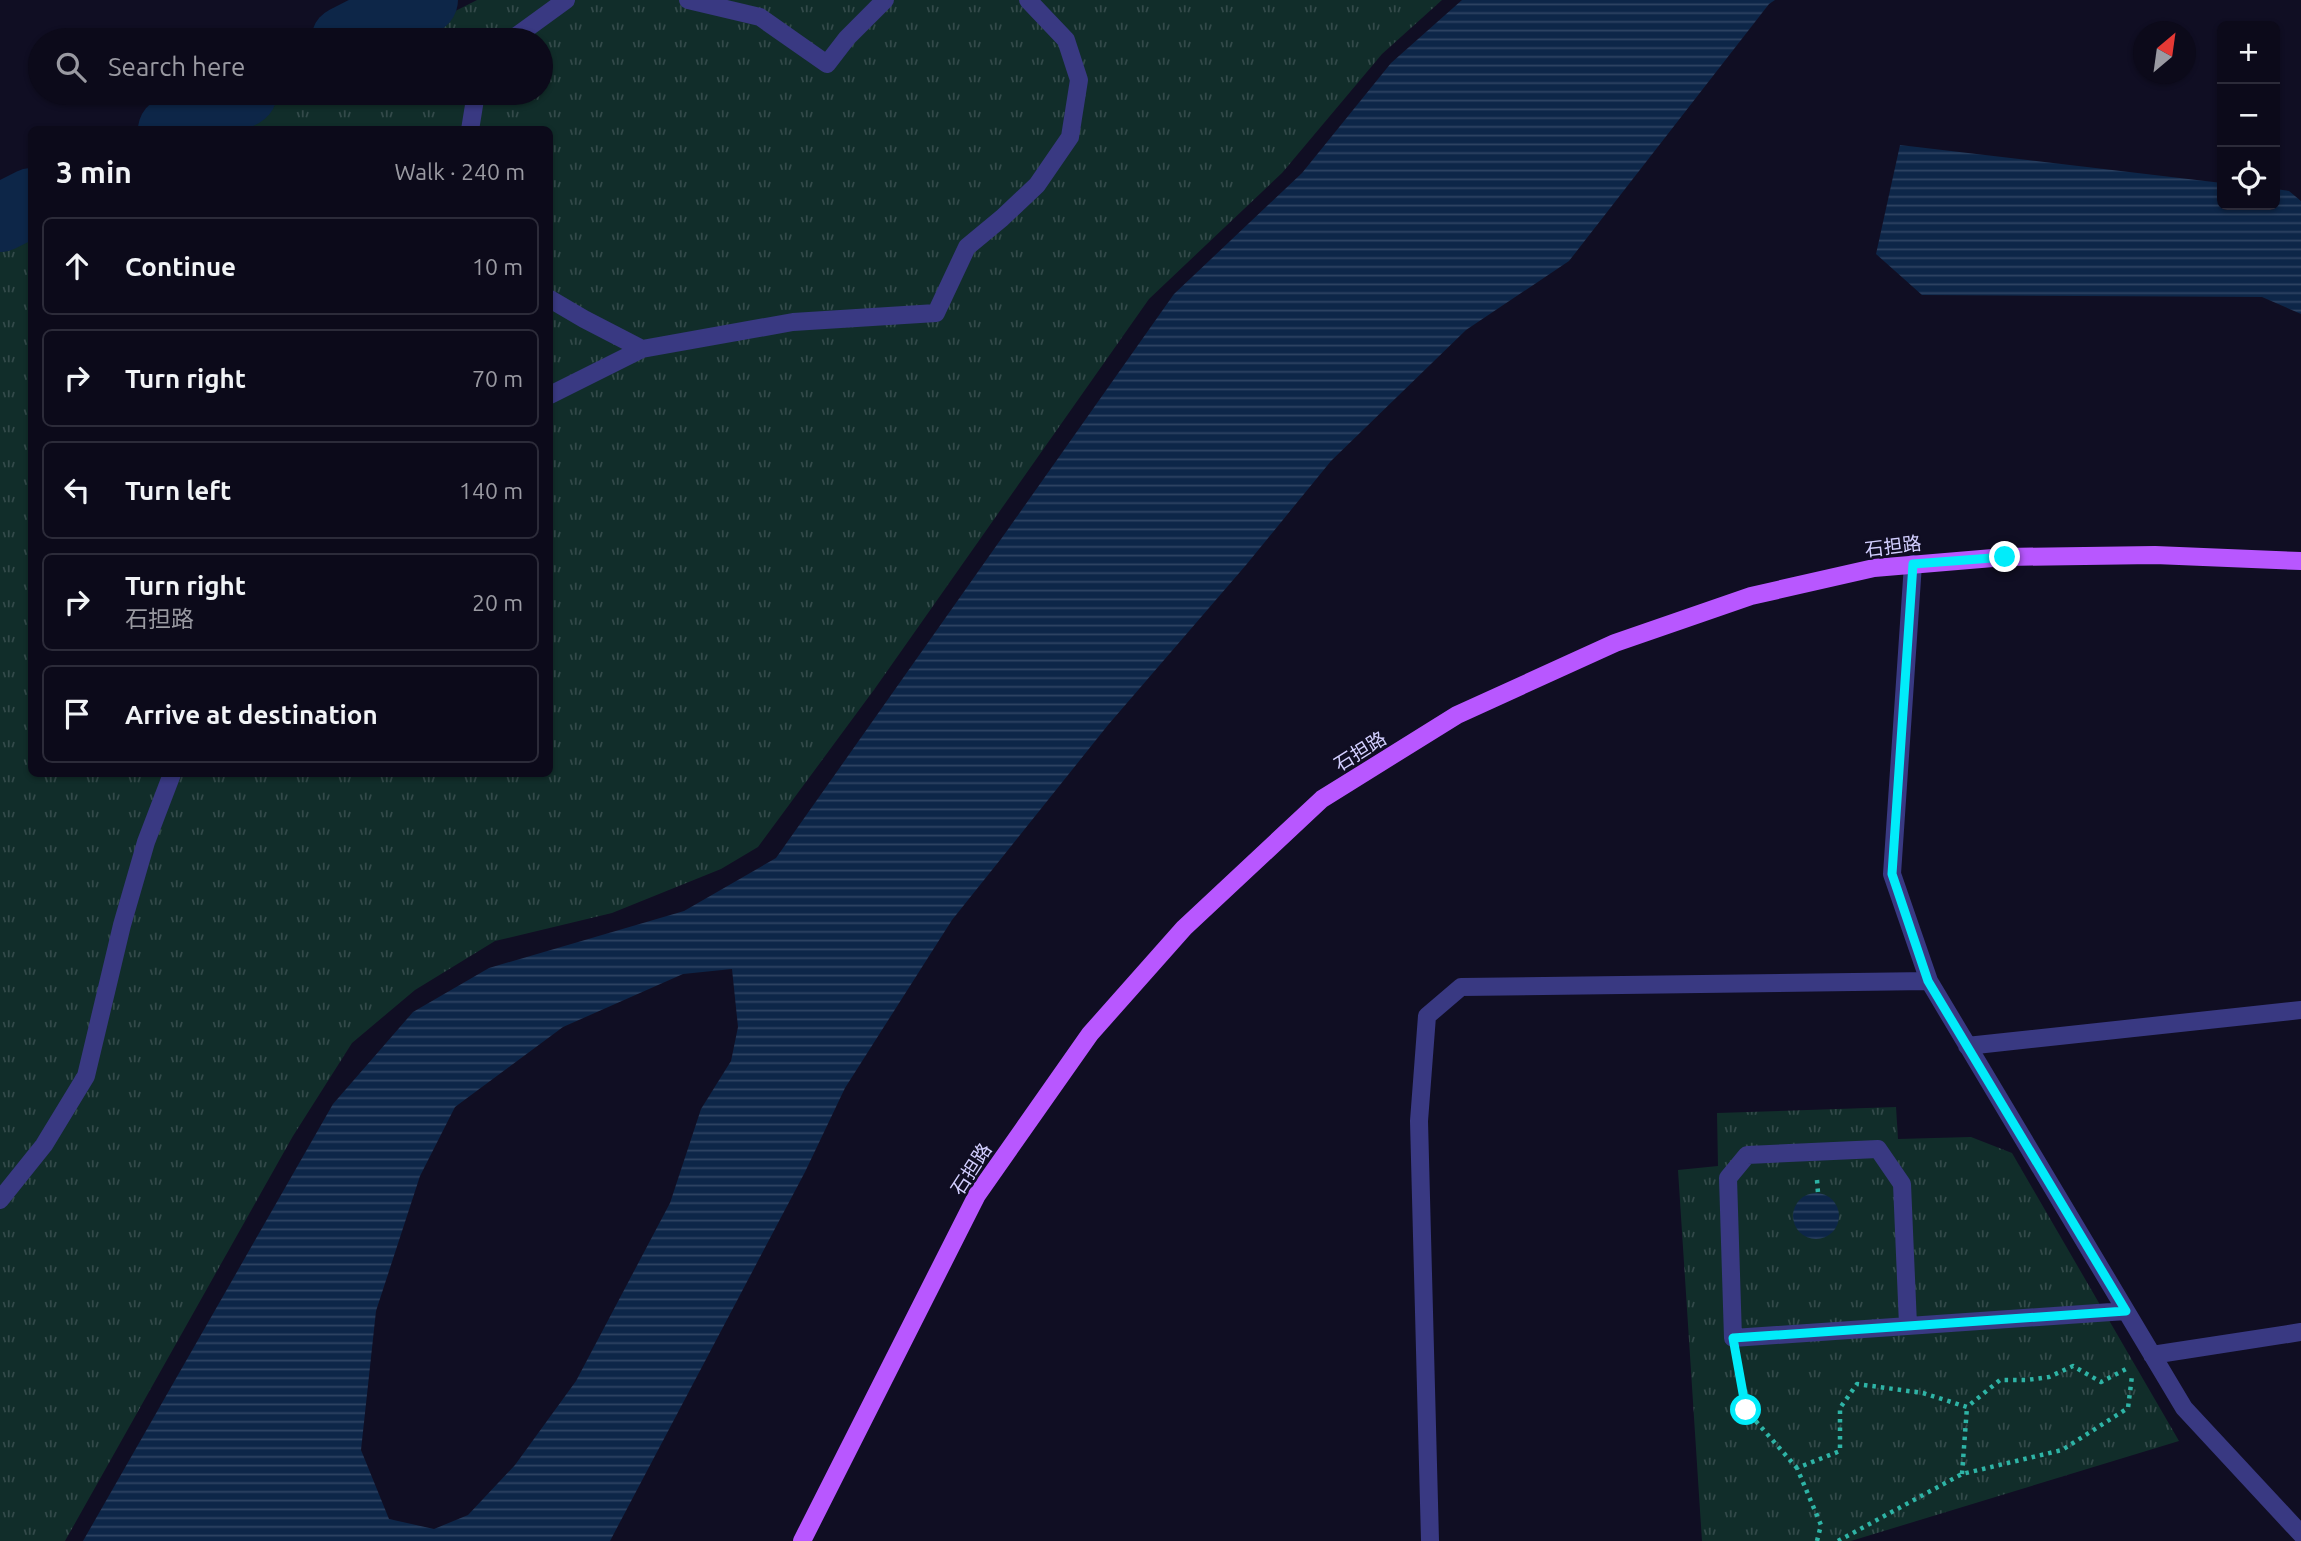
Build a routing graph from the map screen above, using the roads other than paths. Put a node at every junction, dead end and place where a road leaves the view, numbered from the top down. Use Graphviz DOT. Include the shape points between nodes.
graph roads {
  1 [pos="566,0"];
  2 [pos="688,0"];
  3 [pos="885,0"];
  4 [pos="1028,0"];
  5 [pos="528,28"];
  6 [pos="474,105"];
  7 [pos="471,126"];
  8 [pos="553,301"];
  9 [pos="642,349"];
  10 [pos="553,394"];
  11 [pos="2301,561"];
  12 [pos="1913,564"];
  13 [pos="171,777"];
  14 [pos="1928,981"];
  15 [pos="2301,1010"];
  16 [pos="1967,1046"];
  17 [pos="0,1200"];
  18 [pos="2126,1311"];
  19 [pos="1908,1325"];
  20 [pos="2301,1332"];
  21 [pos="2152,1355"];
  22 [pos="2301,1534"];
  23 [pos="802,1541"];
  24 [pos="1430,1541"];
  1 -- 5 [label="lane"];
  2 -- 3 [label="lane" via="760,18 827,64"];
  4 -- 9 [label="lane" via="1066,40 1079,80 1070,137 1037,185 967,247 936,313 793,321"];
  6 -- 7 [label="lane"];
  8 -- 9 [label="lane"];
  9 -- 10 [label="lane"];
  11 -- 12 [label="main road, 石担路" via="2128,556 2005,557"];
  12 -- 14 [label="lane" via="1892,874"];
  12 -- 23 [label="main road, 石担路" via="1874,568 1751,596 1615,643 1457,715 1322,799 1184,928 1090,1034 977,1195"];
  13 -- 17 [label="lane" via="122,925 86,1076 44,1145"];
  14 -- 16 [label="lane"];
  14 -- 24 [label="lane" via="1461,987 1427,1016 1419,1121"];
  15 -- 16 [label="lane"];
  16 -- 18 [label="lane"];
  18 -- 19 [label="lane"];
  18 -- 21 [label="lane"];
  19 -- 19 [label="lane" via="1733,1338 1728,1178 1747,1155 1878,1149 1902,1184"];
  20 -- 21 [label="lane"];
  21 -- 22 [label="lane" via="2184,1408"];
}
